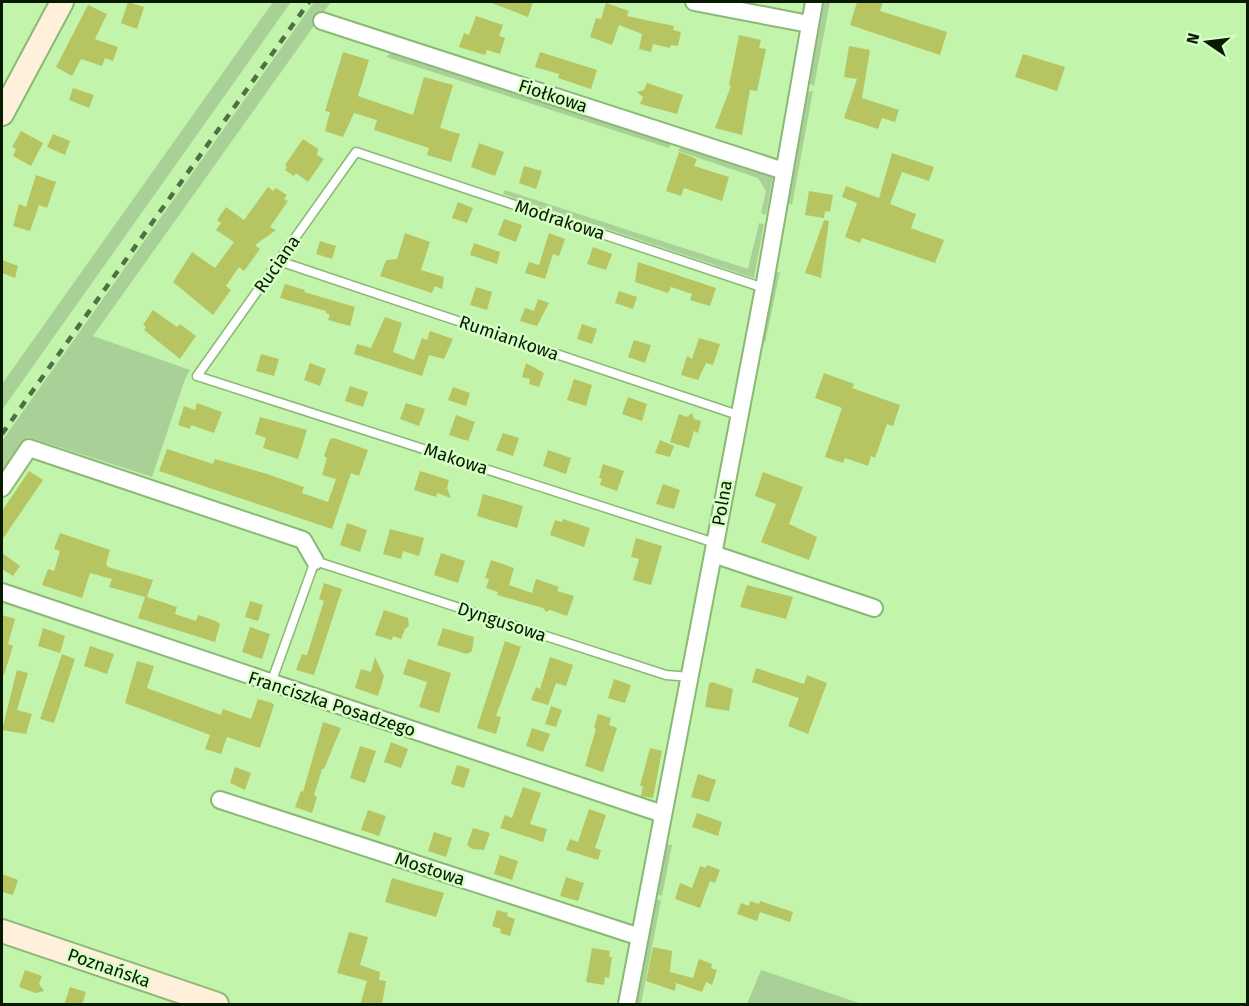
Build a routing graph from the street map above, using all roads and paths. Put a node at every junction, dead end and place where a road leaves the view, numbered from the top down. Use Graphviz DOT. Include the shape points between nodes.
graph roads {
  1 [pos="62,2"];
  2 [pos="694,2"];
  3 [pos="814,2"];
  4 [pos="322,21"];
  5 [pos="810,24"];
  6 [pos="2,114"];
  7 [pos="356,152"];
  8 [pos="784,171"];
  9 [pos="279,261"];
  10 [pos="764,288"];
  11 [pos="197,376"];
  12 [pos="738,414"];
  13 [pos="2,488"];
  14 [pos="714,548"];
  15 [pos="315,561"];
  16 [pos="2,592"];
  17 [pos="874,608"];
  18 [pos="690,677"];
  19 [pos="271,683"];
  20 [pos="219,800"];
  21 [pos="663,814"];
  22 [pos="2,931"];
  23 [pos="640,937"];
  24 [pos="217,1005"];
  25 [pos="627,1005"];
  1 -- 6 [label="main road"];
  2 -- 5 [label="street"];
  3 -- 5 [label="street, Polna"];
  4 -- 8 [label="street, Fiołkowa"];
  5 -- 8 [label="street, Polna"];
  7 -- 9 [label="lane, Ruciana"];
  7 -- 10 [label="lane, Modrakowa"];
  8 -- 10 [label="street, Polna"];
  9 -- 11 [label="lane, Ruciana"];
  9 -- 12 [label="lane, Rumiankowa"];
  10 -- 12 [label="street, Polna"];
  11 -- 14 [label="lane, Makowa"];
  12 -- 14 [label="street, Polna"];
  13 -- 15 [label="street" via="29,448 303,540"];
  14 -- 17 [label="street"];
  14 -- 18 [label="street, Polna"];
  15 -- 18 [label="lane, Dyngusowa" via="666,675"];
  15 -- 19 [label="lane"];
  16 -- 19 [label="street, Franciszka Posadzego"];
  18 -- 21 [label="street, Polna"];
  19 -- 21 [label="street, Franciszka Posadzego"];
  20 -- 23 [label="street, Mostowa"];
  21 -- 23 [label="street, Polna"];
  22 -- 24 [label="main road, Poznańska"];
  23 -- 25 [label="street, Polna"];
}
